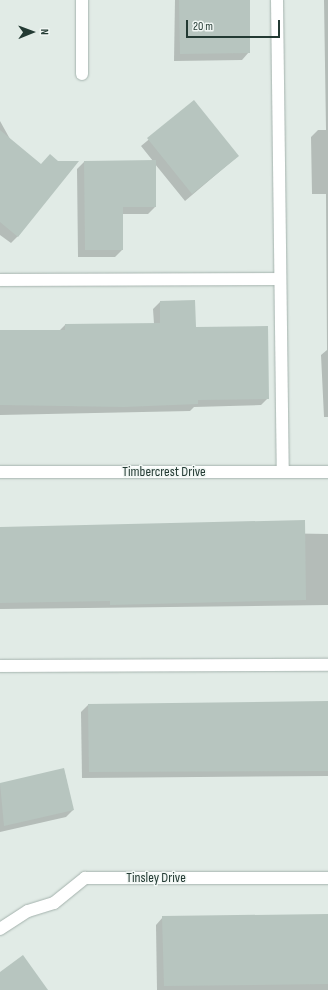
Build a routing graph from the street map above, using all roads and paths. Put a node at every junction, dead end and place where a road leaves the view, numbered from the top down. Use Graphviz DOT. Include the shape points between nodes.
graph roads {
  1 [pos="82,0"];
  2 [pos="277,0"];
  3 [pos="82,74"];
  4 [pos="279,279"];
  5 [pos="0,280"];
  6 [pos="0,472"];
  7 [pos="283,472"];
  8 [pos="328,472"];
  9 [pos="328,665"];
  10 [pos="0,666"];
  11 [pos="328,878"];
  12 [pos="0,929"];
  1 -- 3 [label="street"];
  2 -- 4 [label="street"];
  4 -- 5 [label="street"];
  4 -- 7 [label="street"];
  6 -- 7 [label="street, Timbercrest Drive"];
  7 -- 8 [label="street, Timbercrest Drive"];
  9 -- 10 [label="street"];
  11 -- 12 [label="street, Tinsley Drive" via="85,878 54,903 28,911"];
}
